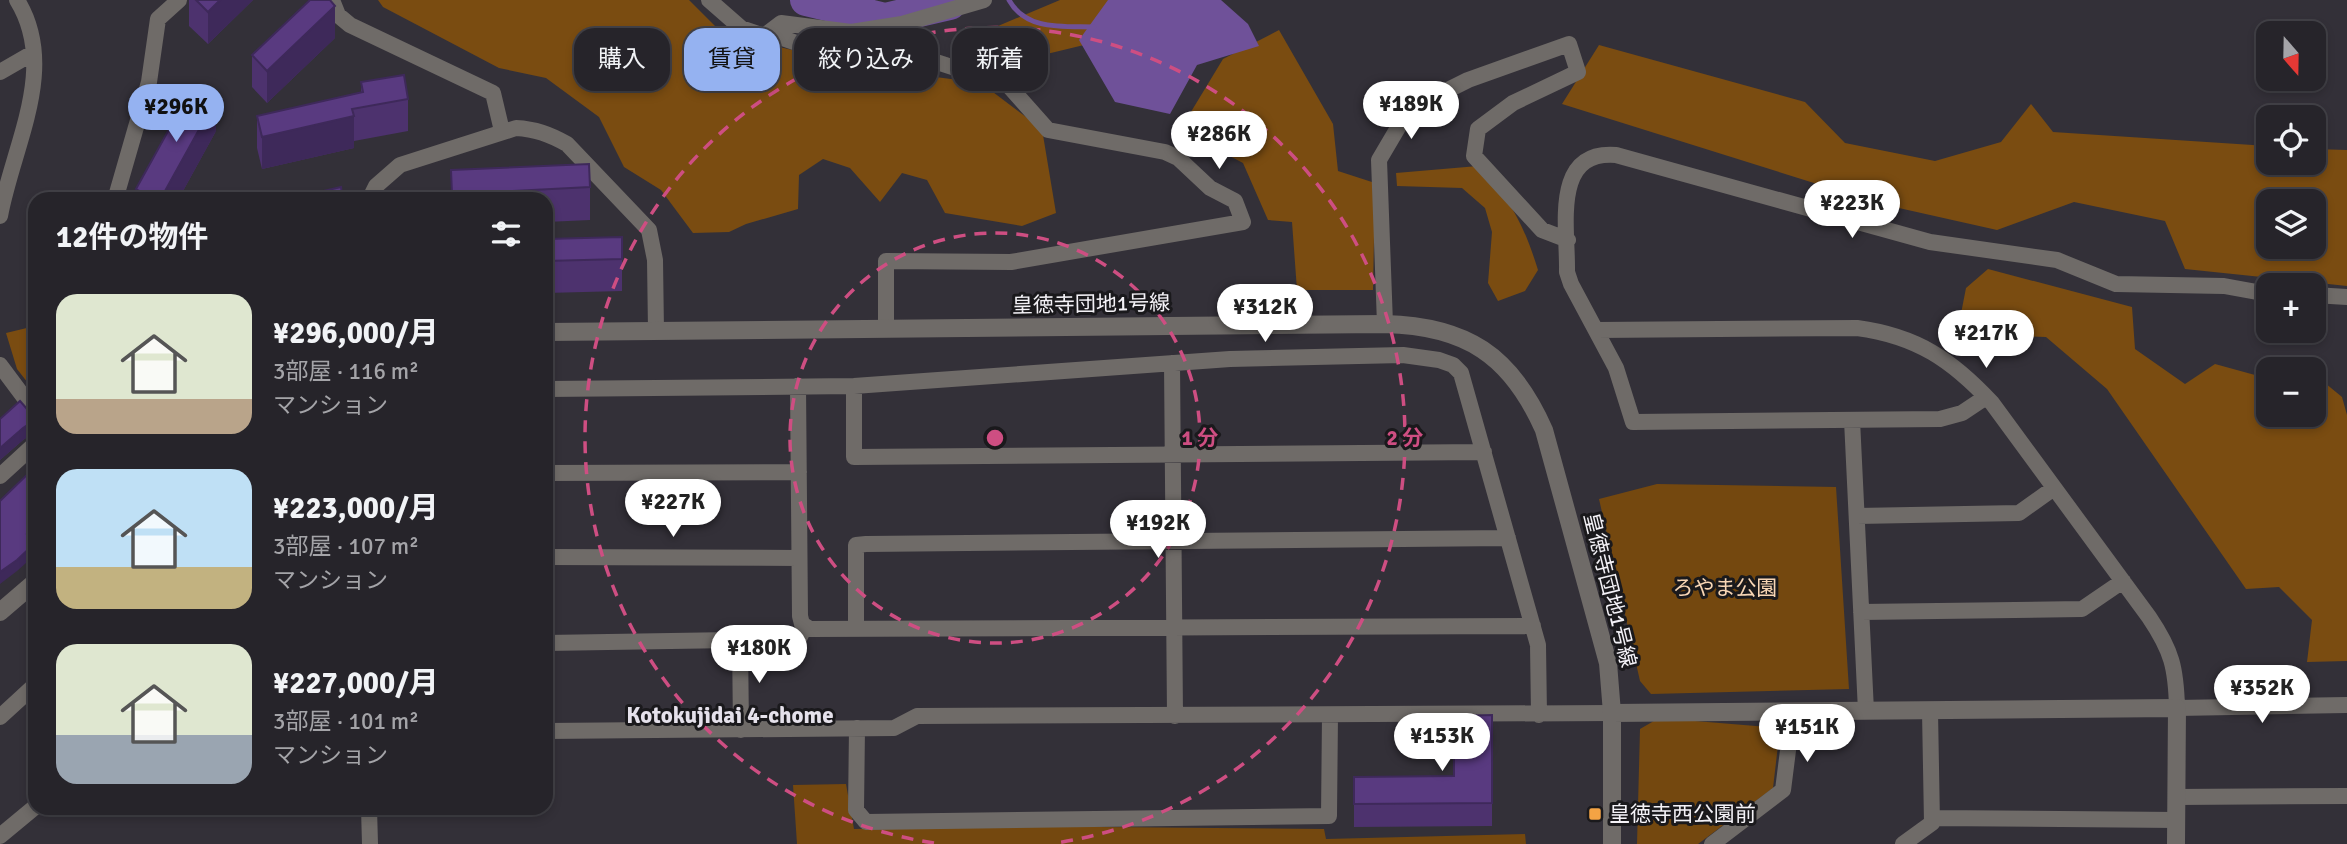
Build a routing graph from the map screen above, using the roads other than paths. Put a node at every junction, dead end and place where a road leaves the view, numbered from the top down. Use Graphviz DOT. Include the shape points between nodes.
graph roads {
  1 [pos="17,0"];
  2 [pos="179,0"];
  3 [pos="332,0"];
  4 [pos="709,0"];
  5 [pos="984,0"];
  6 [pos="741,28"];
  7 [pos="774,28"];
  8 [pos="780,37"];
  9 [pos="33,53"];
  10 [pos="0,72"];
  11 [pos="502,131"];
  12 [pos="3,182"];
  13 [pos="118,192"];
  14 [pos="373,192"];
  15 [pos="0,216"];
  16 [pos="1568,240"];
  17 [pos="2256,292"];
  18 [pos="2326,295"];
  19 [pos="2347,296"];
  20 [pos="1385,324"];
  21 [pos="886,329"];
  22 [pos="1597,330"];
  23 [pos="656,331"];
  24 [pos="553,332"];
  25 [pos="1172,363"];
  26 [pos="0,365"];
  27 [pos="798,386"];
  28 [pos="854,386"];
  29 [pos="6,388"];
  30 [pos="553,389"];
  31 [pos="1986,397"];
  32 [pos="28,406"];
  33 [pos="1852,420"];
  34 [pos="28,451"];
  35 [pos="1483,452"];
  36 [pos="1173,455"];
  37 [pos="799,472"];
  38 [pos="553,473"];
  39 [pos="0,477"];
  40 [pos="2054,488"];
  41 [pos="1857,516"];
  42 [pos="1508,538"];
  43 [pos="1174,541"];
  44 [pos="553,557"];
  45 [pos="799,558"];
  46 [pos="2123,581"];
  47 [pos="28,588"];
  48 [pos="0,612"];
  49 [pos="1861,612"];
  50 [pos="805,626"];
  51 [pos="1533,626"];
  52 [pos="1174,627"];
  53 [pos="856,629"];
  54 [pos="740,640"];
  55 [pos="553,643"];
  56 [pos="28,691"];
  57 [pos="2347,705"];
  58 [pos="2176,708"];
  59 [pos="1793,710"];
  60 [pos="1866,711"];
  61 [pos="1930,711"];
  62 [pos="1612,713"];
  63 [pos="1330,715"];
  64 [pos="1539,715"];
  65 [pos="1175,716"];
  66 [pos="0,717"];
  67 [pos="857,728"];
  68 [pos="741,730"];
  69 [pos="553,731"];
  70 [pos="2347,796"];
  71 [pos="2176,797"];
  72 [pos="28,813"];
  73 [pos="369,815"];
  74 [pos="1932,818"];
  75 [pos="2177,820"];
  76 [pos="0,836"];
  77 [pos="370,844"];
  78 [pos="1612,844"];
  79 [pos="1712,844"];
  80 [pos="1903,844"];
  81 [pos="2176,844"];
  1 -- 9 [label="street" via="30,22"];
  2 -- 13 [label="street" via="158,19 149,82"];
  3 -- 11 [label="street" via="349,25 493,93"];
  4 -- 6 [label="street"];
  5 -- 7 [label="street" via="902,24 851,32 781,23"];
  8 -- 21 [label="street" via="825,53 856,57 909,53 958,69 990,70 1048,130 1166,152 1210,188 1235,201 1243,222 1011,262 887,261"];
  9 -- 10 [label="street"];
  9 -- 12 [label="street" via="33,99"];
  11 -- 14 [label="street" via="400,165"];
  11 -- 23 [label="street" via="535,129 566,144 642,221 654,243"];
  12 -- 15 [label="street"];
  16 -- 17 [label="street" via="1572,174 1592,156 1616,155 1930,242 2057,261 2116,284 2224,286"];
  16 -- 20 [label="street" via="1542,230 1474,156 1478,130 1513,103 1578,72 1569,44 1468,80 1418,105 1399,126 1379,160"];
  16 -- 22 [label="street" via="1570,284"];
  18 -- 19 [label="street"];
  20 -- 21 [label="street, 皇徳寺団地1号線"];
  20 -- 62 [label="street, 皇徳寺団地1号線" via="1443,330 1483,348 1502,364 1532,404 1544,430 1604,645"];
  21 -- 23 [label="street, 皇徳寺団地1号線"];
  22 -- 31 [label="street" via="1881,331 1948,361"];
  22 -- 33 [label="street" via="1626,393 1633,422"];
  23 -- 24 [label="street, 皇徳寺団地1号線"];
  25 -- 28 [label="street"];
  25 -- 35 [label="street" via="1403,355 1439,360 1461,373"];
  25 -- 36 [label="street"];
  26 -- 29 [label="street"];
  27 -- 28 [label="street"];
  27 -- 30 [label="street"];
  27 -- 37 [label="street"];
  28 -- 36 [label="street" via="854,457"];
  29 -- 32 [label="street"];
  31 -- 33 [label="street" via="1962,413 1941,419"];
  31 -- 40 [label="street"];
  33 -- 41 [label="street"];
  34 -- 39 [label="street"];
  35 -- 36 [label="street"];
  35 -- 42 [label="street"];
  36 -- 43 [label="street"];
  37 -- 38 [label="street"];
  37 -- 45 [label="street"];
  40 -- 41 [label="street" via="2019,513"];
  40 -- 46 [label="street"];
  41 -- 49 [label="street"];
  42 -- 43 [label="street"];
  42 -- 51 [label="street"];
  43 -- 52 [label="street"];
  43 -- 53 [label="street" via="856,545"];
  44 -- 45 [label="street"];
  45 -- 50 [label="street" via="800,616"];
  46 -- 49 [label="street" via="2082,609"];
  46 -- 58 [label="street" via="2171,653"];
  47 -- 48 [label="street"];
  49 -- 60 [label="street"];
  50 -- 53 [label="street"];
  50 -- 54 [label="street" via="799,639"];
  51 -- 52 [label="street"];
  51 -- 64 [label="street" via="1538,645"];
  52 -- 53 [label="street"];
  52 -- 65 [label="street"];
  54 -- 55 [label="street"];
  54 -- 68 [label="street"];
  56 -- 66 [label="street"];
  57 -- 58 [label="street"];
  58 -- 61 [label="street"];
  58 -- 71 [label="street"];
  59 -- 60 [label="street"];
  59 -- 62 [label="street"];
  59 -- 79 [label="street" via="1783,790"];
  60 -- 61 [label="street"];
  61 -- 74 [label="street"];
  62 -- 64 [label="street"];
  62 -- 78 [label="street, 皇徳寺団地1号線"];
  63 -- 64 [label="street"];
  63 -- 65 [label="street"];
  63 -- 67 [label="street" via="1329,816 866,822 856,810"];
  65 -- 67 [label="street" via="917,716 894,728"];
  67 -- 68 [label="street"];
  68 -- 69 [label="street"];
  70 -- 71 [label="street"];
  71 -- 75 [label="street"];
  72 -- 76 [label="street"];
  73 -- 77 [label="street"];
  74 -- 75 [label="street"];
  74 -- 80 [label="street" via="1932,823"];
  75 -- 81 [label="street"];
}
